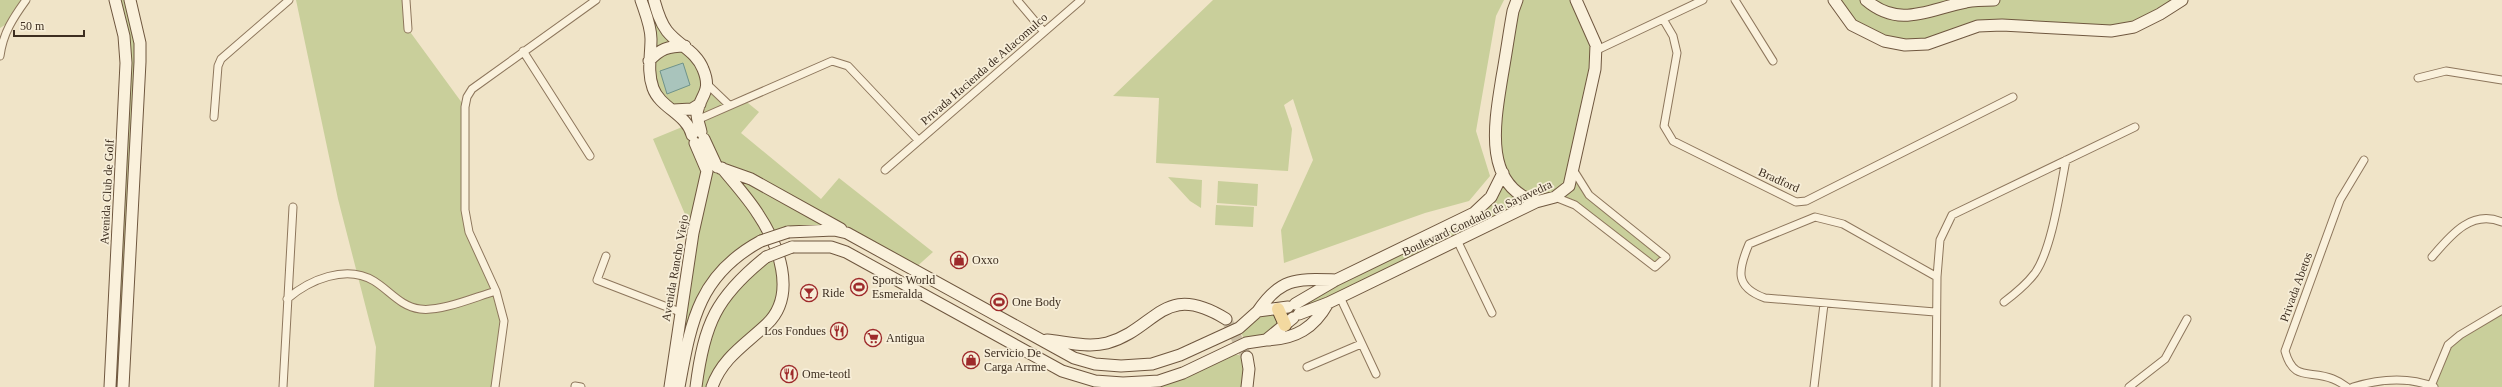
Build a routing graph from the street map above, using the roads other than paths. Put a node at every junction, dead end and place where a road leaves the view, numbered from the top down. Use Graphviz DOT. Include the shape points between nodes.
graph roads {
  1 [pos="26,0"];
  2 [pos="115,0"];
  3 [pos="130,0"];
  4 [pos="289,0"];
  5 [pos="406,0"];
  6 [pos="596,0"];
  7 [pos="641,0"];
  8 [pos="654,0"];
  9 [pos="1017,0"];
  10 [pos="1081,0"];
  11 [pos="1520,0"];
  12 [pos="1703,0"];
  13 [pos="1735,0"];
  14 [pos="1834,0"];
  15 [pos="1866,0"];
  16 [pos="1994,0"];
  17 [pos="2182,0"];
  18 [pos="1576,2"];
  19 [pos="1515,5"];
  20 [pos="1663,19"];
  21 [pos="408,29"];
  22 [pos="1044,32"];
  23 [pos="685,46"];
  24 [pos="1597,50"];
  25 [pos="523,51"];
  26 [pos="0,56"];
  27 [pos="649,61"];
  28 [pos="1773,61"];
  29 [pos="2418,78"];
  30 [pos="2502,80"];
  31 [pos="707,84"];
  32 [pos="2013,97"];
  33 [pos="700,104"];
  34 [pos="729,105"];
  35 [pos="673,110"];
  36 [pos="214,117"];
  37 [pos="2135,127"];
  38 [pos="698,134"];
  39 [pos="918,140"];
  40 [pos="590,156"];
  41 [pos="2066,160"];
  42 [pos="2364,160"];
  43 [pos="715,169"];
  44 [pos="885,170"];
  45 [pos="1574,171"];
  46 [pos="1503,173"];
  47 [pos="1555,197"];
  48 [pos="1536,202"];
  49 [pos="293,207"];
  50 [pos="2502,222"];
  51 [pos="847,233"];
  52 [pos="1457,240"];
  53 [pos="606,256"];
  54 [pos="2432,257"];
  55 [pos="1937,277"];
  56 [pos="1336,280"];
  57 [pos="496,291"];
  58 [pos="1340,297"];
  59 [pos="287,299"];
  60 [pos="2004,302"];
  61 [pos="1328,303"];
  62 [pos="1824,304"];
  63 [pos="2502,310"];
  64 [pos="1258,311"];
  65 [pos="680,312"];
  66 [pos="1291,312"];
  67 [pos="1935,312"];
  68 [pos="1492,313"];
  69 [pos="1226,319"];
  70 [pos="2187,319"];
  71 [pos="1239,328"];
  72 [pos="1039,339"];
  73 [pos="1266,340"];
  74 [pos="1246,343"];
  75 [pos="1361,344"];
  76 [pos="1247,357"];
  77 [pos="1308,367"];
  78 [pos="1376,374"];
  79 [pos="1077,377"];
  80 [pos="1159,384"];
  81 [pos="110,386"];
  82 [pos="123,386"];
  83 [pos="2433,386"];
  84 [pos="283,387"];
  85 [pos="495,387"];
  86 [pos="670,387"];
  87 [pos="679,387"];
  88 [pos="696,387"];
  89 [pos="712,387"];
  90 [pos="1084,387"];
  91 [pos="1247,387"];
  92 [pos="1814,387"];
  93 [pos="1936,387"];
  94 [pos="2129,387"];
  95 [pos="2347,387"];
  96 [pos="2353,387"];
  1 -- 26 [label="street" via="10,22"];
  2 -- 81 [label="main road, Avenida Club de Golf" via="124,36 126,63"];
  3 -- 82 [label="main road" via="140,43 140,62"];
  4 -- 36 [label="street" via="221,58 218,66"];
  5 -- 21 [label="street"];
  6 -- 25 [label="street"];
  7 -- 27 [label="main road" via="651,38"];
  8 -- 23 [label="main road" via="660,20 667,31"];
  9 -- 22 [label="street, Privada Hacienda de Atlacomulco"];
  10 -- 22 [label="street, Privada Hacienda de Atlacomulco"];
  11 -- 19 [label="main road"];
  12 -- 20 [label="street"];
  13 -- 28 [label="street"];
  14 -- 17 [label="main road" via="1852,25 1884,41 1905,45 1927,44 1978,26 2111,31 2134,27"];
  15 -- 16 [label="main road" via="1886,12 1912,16 1968,1"];
  18 -- 24 [label="main road, Boulevard Condado de Sayavedra"];
  19 -- 46 [label="main road" via="1494,126 1495,148"];
  20 -- 24 [label="street"];
  20 -- 32 [label="street, Bradford" via="1673,36 1677,53 1664,120 1666,132 1674,141 1796,202 1806,201"];
  22 -- 39 [label="street, Privada Hacienda de Atlacomulco"];
  23 -- 27 [label="main road" via="671,46 658,51"];
  23 -- 31 [label="main road" via="697,57"];
  24 -- 45 [label="main road, Boulevard Condado de Sayavedra"];
  25 -- 40 [label="street"];
  25 -- 57 [label="street" via="472,89 465,107 464,210 469,232"];
  27 -- 35 [label="main road" via="653,90 661,101"];
  29 -- 30 [label="street" via="2446,71"];
  31 -- 33 [label="main road" via="706,95"];
  31 -- 34 [label="street"];
  33 -- 35 [label="main road" via="688,110"];
  33 -- 38 [label="main road"];
  34 -- 38 [label="street, Privada Hacienda de Atlacomulco"];
  34 -- 39 [label="street, Privada Hacienda de Atlacomulco" via="832,61 840,62 848,66"];
  35 -- 38 [label="main road"];
  37 -- 41 [label="street"];
  38 -- 43 [label="main road"];
  39 -- 44 [label="street, Privada Hacienda de Atlacomulco"];
  41 -- 55 [label="street" via="1952,215 1940,240"];
  41 -- 60 [label="street" via="2044,254 2036,272 2022,289"];
  42 -- 95 [label="street, Privada Abetos" via="2340,200 2285,351 2288,363 2296,372 2333,378"];
  43 -- 51 [label="main road" via="751,179"];
  43 -- 65 [label="main road, Avenida Rancho Viejo" via="693,233"];
  43 -- 89 [label="main road" via="758,212 782,266 784,288 776,314 721,365"];
  45 -- 47 [label="main road, Boulevard Condado de Sayavedra" via="1569,186"];
  45 -- 47 [label="street" via="1589,195 1666,257 1656,267 1575,205"];
  46 -- 48 [label="main road" via="1522,198"];
  46 -- 56 [label="main road, Boulevard Condado de Sayavedra" via="1491,197 1474,213"];
  47 -- 48 [label="main road, Boulevard Condado de Sayavedra"];
  48 -- 52 [label="main road, Boulevard Condado de Sayavedra"];
  49 -- 59 [label="street"];
  50 -- 54 [label="street" via="2486,219 2466,223"];
  51 -- 72 [label="main road, Boulevard Condado de Sayavedra"];
  51 -- 87 [label="main road, bridge" via="834,230 788,232 747,248 722,270 702,295 688,340"];
  52 -- 58 [label="main road, Boulevard Condado de Sayavedra"];
  52 -- 68 [label="street"];
  53 -- 65 [label="street" via="597,280"];
  55 -- 62 [label="street" via="1843,224 1816,217 1749,244 1740,266 1743,285 1753,294 1765,298"];
  55 -- 67 [label="street"];
  56 -- 64 [label="main road, Boulevard Condado de Sayavedra" via="1309,279 1280,286"];
  56 -- 66 [label="main road, Boulevard Condado de Sayavedra"];
  57 -- 59 [label="street" via="438,308 418,309 404,304 373,280 348,274 335,275 307,285"];
  57 -- 85 [label="street" via="504,321"];
  58 -- 61 [label="main road, Boulevard Condado de Sayavedra"];
  58 -- 75 [label="street"];
  59 -- 84 [label="street"];
  61 -- 66 [label="main road, Boulevard Condado de Sayavedra"];
  61 -- 73 [label="main road" via="1319,318 1304,331 1283,340"];
  62 -- 67 [label="street"];
  62 -- 92 [label="street"];
  63 -- 83 [label="street" via="2448,345"];
  64 -- 66 [label="main road"];
  64 -- 71 [label="main road, Boulevard Condado de Sayavedra"];
  65 -- 86 [label="main road, Avenida Rancho Viejo"];
  66 -- 73 [label="main road"];
  67 -- 93 [label="street"];
  69 -- 72 [label="main road" via="1208,308 1188,304 1172,306 1157,313 1126,335 1108,342 1089,345"];
  70 -- 94 [label="street" via="2165,359"];
  71 -- 72 [label="main road, Boulevard Condado de Sayavedra" via="1152,364 1121,366 1095,364 1074,358"];
  71 -- 74 [label="main road"];
  73 -- 74 [label="main road"];
  74 -- 80 [label="main road"];
  75 -- 77 [label="street"];
  75 -- 78 [label="street"];
  76 -- 91 [label="main road"];
  79 -- 80 [label="main road" via="1095,381"];
  79 -- 88 [label="main road, bridge" via="846,252 831,247 792,247 766,257 745,274 721,301 705,340"];
  79 -- 90 [label="main road"];
  81 -- 82 [label="main road"];
  83 -- 96 [label="street" via="2397,379 2376,380"];
}
